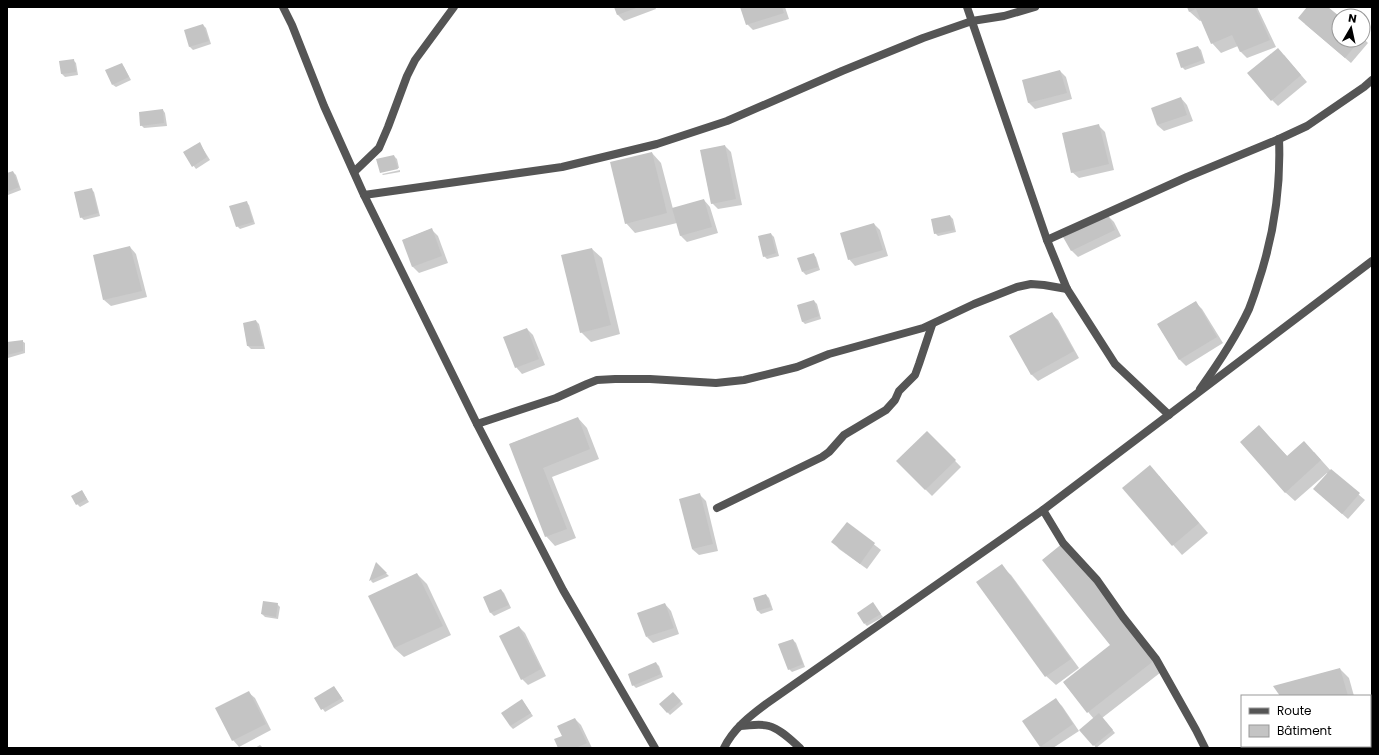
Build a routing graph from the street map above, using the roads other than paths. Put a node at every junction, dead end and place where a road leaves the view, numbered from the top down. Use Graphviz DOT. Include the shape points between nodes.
graph roads {
  1 [pos="283,7"];
  2 [pos="454,7"];
  3 [pos="967,7"];
  4 [pos="1034,7"];
  5 [pos="972,21"];
  6 [pos="1372,80"];
  7 [pos="1279,139"];
  8 [pos="354,172"];
  9 [pos="364,195"];
  10 [pos="1046,240"];
  11 [pos="1372,261"];
  12 [pos="1067,289"];
  13 [pos="932,325"];
  14 [pos="1194,396"];
  15 [pos="1169,415"];
  16 [pos="477,424"];
  17 [pos="717,508"];
  18 [pos="1044,510"];
  19 [pos="740,726"];
  20 [pos="655,748"];
  21 [pos="724,748"];
  22 [pos="800,748"];
  23 [pos="1205,748"];
  1 -- 8 [label="street"];
  2 -- 8 [label="street" via="415,60 379,148"];
  3 -- 5 [label="street"];
  4 -- 5 [label="street" via="1004,16"];
  5 -- 9 [label="street" via="891,50 727,121 657,144 562,167"];
  5 -- 10 [label="street"];
  6 -- 7 [label="street" via="1307,126"];
  7 -- 10 [label="street" via="1201,170"];
  7 -- 14 [label="street" via="1280,157 1274,222 1264,266 1250,308 1233,340"];
  8 -- 9 [label="street"];
  9 -- 16 [label="street"];
  10 -- 12 [label="street"];
  11 -- 14 [label="street"];
  12 -- 13 [label="street" via="1031,284 1017,287 974,304"];
  12 -- 15 [label="street" via="1115,364"];
  13 -- 16 [label="street" via="829,354 797,367 744,380 716,383 650,379 598,380 556,398"];
  13 -- 17 [label="street" via="915,374 886,410 844,436 822,457"];
  14 -- 15 [label="street"];
  15 -- 18 [label="street"];
  16 -- 20 [label="street" via="563,590"];
  18 -- 19 [label="street" via="766,704"];
  18 -- 23 [label="street" via="1063,543 1097,580 1156,659"];
  19 -- 21 [label="street"];
  19 -- 22 [label="street" via="769,726"];
}
